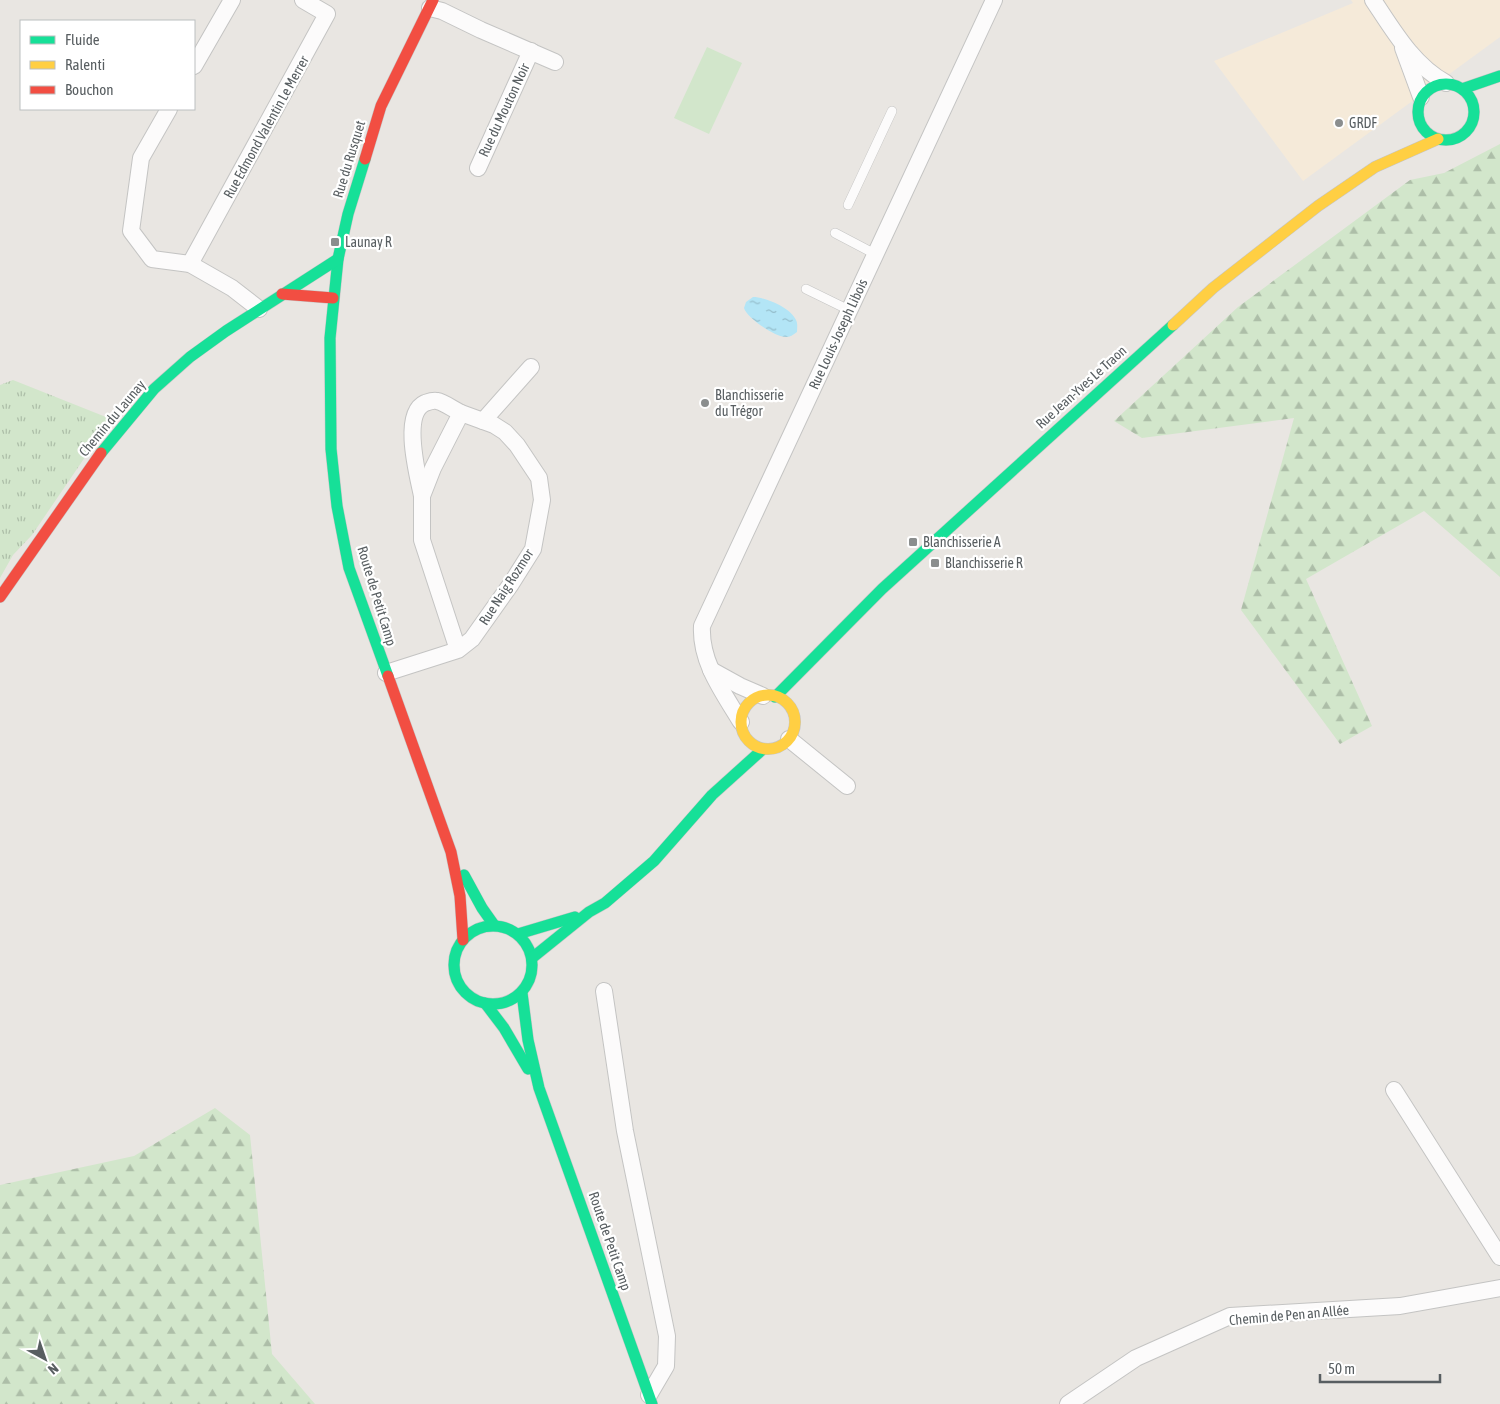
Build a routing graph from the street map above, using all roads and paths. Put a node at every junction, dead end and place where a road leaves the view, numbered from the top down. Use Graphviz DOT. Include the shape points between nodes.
graph roads {
  1 [pos="232,0"];
  2 [pos="303,0"];
  3 [pos="994,0"];
  4 [pos="1373,0"];
  5 [pos="431,4"];
  6 [pos="1400,41"];
  7 [pos="531,51"];
  8 [pos="555,62"];
  9 [pos="195,64"];
  10 [pos="1500,76"];
  11 [pos="1446,83"];
  12 [pos="1462,89"];
  13 [pos="1422,97"];
  14 [pos="1483,104"];
  15 [pos="168,110"];
  16 [pos="892,111"];
  17 [pos="1474,116"];
  18 [pos="1418,120"];
  19 [pos="1408,131"];
  20 [pos="1438,139"];
  21 [pos="1395,145"];
  22 [pos="1375,167"];
  23 [pos="478,168"];
  24 [pos="848,204"];
  25 [pos="835,233"];
  26 [pos="875,254"];
  27 [pos="338,259"];
  28 [pos="190,264"];
  29 [pos="806,289"];
  30 [pos="282,294"];
  31 [pos="333,298"];
  32 [pos="259,308"];
  33 [pos="849,310"];
  34 [pos="330,338"];
  35 [pos="531,367"];
  36 [pos="461,413"];
  37 [pos="483,421"];
  38 [pos="422,496"];
  39 [pos="0,597"];
  40 [pos="831,640"];
  41 [pos="458,650"];
  42 [pos="712,670"];
  43 [pos="386,673"];
  44 [pos="808,679"];
  45 [pos="769,696"];
  46 [pos="798,699"];
  47 [pos="793,712"];
  48 [pos="742,728"];
  49 [pos="789,739"];
  50 [pos="738,745"];
  51 [pos="763,749"];
  52 [pos="727,766"];
  53 [pos="847,786"];
  54 [pos="712,795"];
  55 [pos="451,852"];
  56 [pos="589,912"];
  57 [pos="494,925"];
  58 [pos="518,934"];
  59 [pos="463,940"];
  60 [pos="532,958"];
  61 [pos="604,991"];
  62 [pos="522,993"];
  63 [pos="485,1003"];
  64 [pos="539,1088"];
  65 [pos="1394,1090"];
  66 [pos="1500,1257"];
  67 [pos="1500,1288"];
  68 [pos="650,1400"];
  69 [pos="1068,1404"];
  1 -- 9 [label="street"];
  2 -- 28 [label="street, Rue Edmond Valentin Le Merrer" via="327,14"];
  3 -- 26 [label="street, Rue Louis-Joseph Libois"];
  4 -- 6 [label="street"];
  5 -- 7 [label="street, Rue du Mouton Noir"];
  5 -- 27 [label="main road, Rue du Rusquet" via="381,106 348,214"];
  6 -- 11 [label="street" via="1426,69"];
  6 -- 13 [label="street"];
  7 -- 8 [label="street, Rue du Mouton Noir"];
  7 -- 23 [label="street, Rue du Mouton Noir"];
  10 -- 12 [label="main road"];
  11 -- 12 [label="main road"];
  11 -- 13 [label="main road" via="1429,89"];
  12 -- 17 [label="main road" via="1470,96"];
  13 -- 18 [label="main road"];
  14 -- 17 [label="main road"];
  15 -- 28 [label="street" via="141,158 132,231 152,259"];
  16 -- 24 [label="lane"];
  17 -- 20 [label="main road" via="1461,135 1450,140"];
  18 -- 19 [label="main road"];
  18 -- 20 [label="main road" via="1430,135"];
  20 -- 22 [label="main road, Rue Jean-Yves Le Traon"];
  21 -- 22 [label="main road"];
  22 -- 40 [label="main road, Rue Jean-Yves Le Traon" via="1318,206 1213,288 851,618"];
  25 -- 26 [label="lane"];
  26 -- 33 [label="street, Rue Louis-Joseph Libois"];
  27 -- 30 [label="main road, Chemin du Launay"];
  27 -- 31 [label="main road, Rue du Rusquet"];
  28 -- 32 [label="street"];
  29 -- 33 [label="lane"];
  30 -- 31 [label="main road"];
  30 -- 32 [label="main road, Chemin du Launay"];
  31 -- 34 [label="main road, Rue du Rusquet"];
  32 -- 39 [label="main road, Chemin du Launay" via="190,357 154,389 104,448"];
  33 -- 42 [label="street, Rue Louis-Joseph Libois" via="702,626 701,641"];
  34 -- 43 [label="main road, Route de Petit Camp" via="331,449 338,506 349,568"];
  35 -- 37 [label="street"];
  36 -- 37 [label="street, Rue Naig Rozmor"];
  36 -- 38 [label="street, Rue Naig Rozmor"];
  36 -- 38 [label="street, Rue Naig Rozmor" via="437,400 430,401 421,405 412,422 415,467"];
  37 -- 41 [label="street, Rue Naig Rozmor" via="505,432 517,445 539,478 542,500 533,549 472,639"];
  38 -- 41 [label="street, Rue Naig Rozmor" via="422,540"];
  40 -- 44 [label="main road"];
  40 -- 45 [label="main road, Rue Jean-Yves Le Traon" via="806,668"];
  41 -- 43 [label="street, Rue Naig Rozmor"];
  42 -- 45 [label="street" via="740,686"];
  42 -- 48 [label="street, Rue Louis-Joseph Libois"];
  43 -- 55 [label="main road, Route de Petit Camp"];
  45 -- 47 [label="main road" via="786,702"];
  45 -- 48 [label="main road" via="750,702 742,714"];
  46 -- 47 [label="main road"];
  47 -- 49 [label="main road" via="795,724"];
  48 -- 50 [label="main road"];
  48 -- 51 [label="main road" via="755,746"];
  49 -- 51 [label="main road" via="775,748"];
  49 -- 53 [label="street"];
  51 -- 54 [label="main road"];
  52 -- 54 [label="main road"];
  54 -- 56 [label="main road" via="654,861 605,903"];
  55 -- 57 [label="main road, Route de Petit Camp"];
  55 -- 59 [label="main road, Route de Petit Camp" via="464,910"];
  56 -- 58 [label="main road"];
  56 -- 60 [label="main road"];
  57 -- 58 [label="main road"];
  57 -- 59 [label="main road" via="473,931"];
  58 -- 60 [label="main road" via="528,946"];
  59 -- 63 [label="main road" via="455,954 456,980 473,999"];
  60 -- 62 [label="main road" via="529,983"];
  61 -- 68 [label="street" via="625,1131 667,1336 666,1366"];
  62 -- 63 [label="main road" via="498,1004"];
  62 -- 64 [label="main road, Route de Petit Camp"];
  63 -- 64 [label="main road, Route de Petit Camp" via="504,1028"];
  64 -- 68 [label="main road, Route de Petit Camp"];
  65 -- 66 [label="street"];
  67 -- 69 [label="street, Chemin de Pen an Allée" via="1400,1306 1230,1316 1136,1358"];
}
